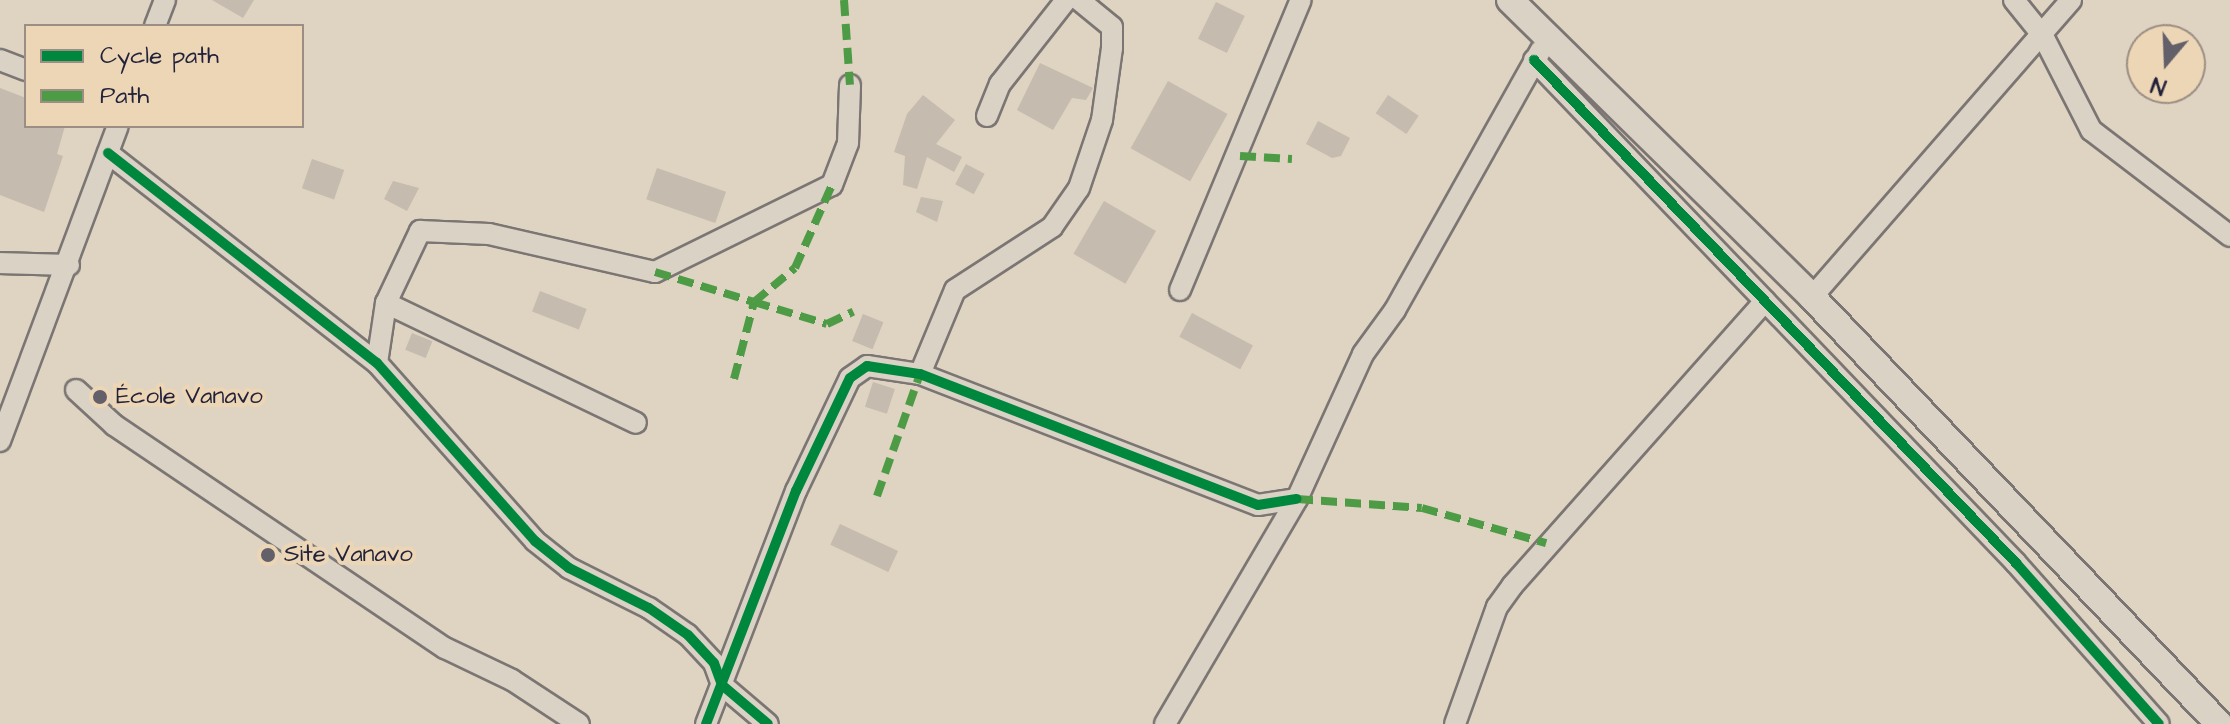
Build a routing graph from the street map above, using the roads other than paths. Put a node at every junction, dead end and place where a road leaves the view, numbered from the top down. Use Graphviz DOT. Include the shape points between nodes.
graph roads {
  1 [pos="165,0"];
  2 [pos="1066,0"];
  3 [pos="1079,0"];
  4 [pos="1301,0"];
  5 [pos="1510,0"];
  6 [pos="2014,0"];
  7 [pos="2071,0"];
  8 [pos="156,24"];
  9 [pos="2043,36"];
  10 [pos="1551,37"];
  11 [pos="0,60"];
  12 [pos="1534,60"];
  13 [pos="24,69"];
  14 [pos="850,85"];
  15 [pos="987,116"];
  16 [pos="117,128"];
  17 [pos="108,153"];
  18 [pos="2230,236"];
  19 [pos="0,263"];
  20 [pos="69,265"];
  21 [pos="1180,290"];
  22 [pos="1812,297"];
  23 [pos="1765,301"];
  24 [pos="386,303"];
  25 [pos="377,363"];
  26 [pos="920,374"];
  27 [pos="76,390"];
  28 [pos="636,423"];
  29 [pos="0,441"];
  30 [pos="1297,499"];
  31 [pos="722,685"];
  32 [pos="579,724"];
  33 [pos="706,724"];
  34 [pos="768,724"];
  35 [pos="1165,724"];
  36 [pos="1455,724"];
  37 [pos="2159,724"];
  38 [pos="2219,724"];
  1 -- 8 [label="street"];
  2 -- 15 [label="street" via="1008,71"];
  3 -- 26 [label="street" via="1112,27 1112,48 1102,120 1079,188 1052,227 955,290"];
  4 -- 21 [label="street"];
  5 -- 10 [label="main road"];
  6 -- 9 [label="street"];
  7 -- 9 [label="street"];
  9 -- 18 [label="street" via="2091,130"];
  9 -- 22 [label="street"];
  10 -- 12 [label="street"];
  10 -- 22 [label="main road"];
  11 -- 13 [label="street"];
  12 -- 23 [label="street"];
  12 -- 30 [label="street" via="1395,310 1363,354"];
  14 -- 24 [label="street" via="848,143 832,185 655,272 489,234 420,231"];
  16 -- 17 [label="street"];
  17 -- 20 [label="street"];
  17 -- 25 [label="street"];
  19 -- 20 [label="street"];
  20 -- 29 [label="street"];
  22 -- 38 [label="main road"];
  23 -- 36 [label="street" via="1512,586 1497,607"];
  23 -- 37 [label="street" via="2016,563"];
  24 -- 25 [label="street"];
  24 -- 28 [label="street"];
  25 -- 31 [label="street" via="535,541 569,568 649,608 688,635 714,663"];
  26 -- 30 [label="street" via="1258,505"];
  26 -- 31 [label="street" via="889,365 867,366 850,378 796,491"];
  27 -- 32 [label="street" via="114,425 445,648 512,680"];
  30 -- 35 [label="street"];
  31 -- 33 [label="street"];
  31 -- 34 [label="street"];
}
